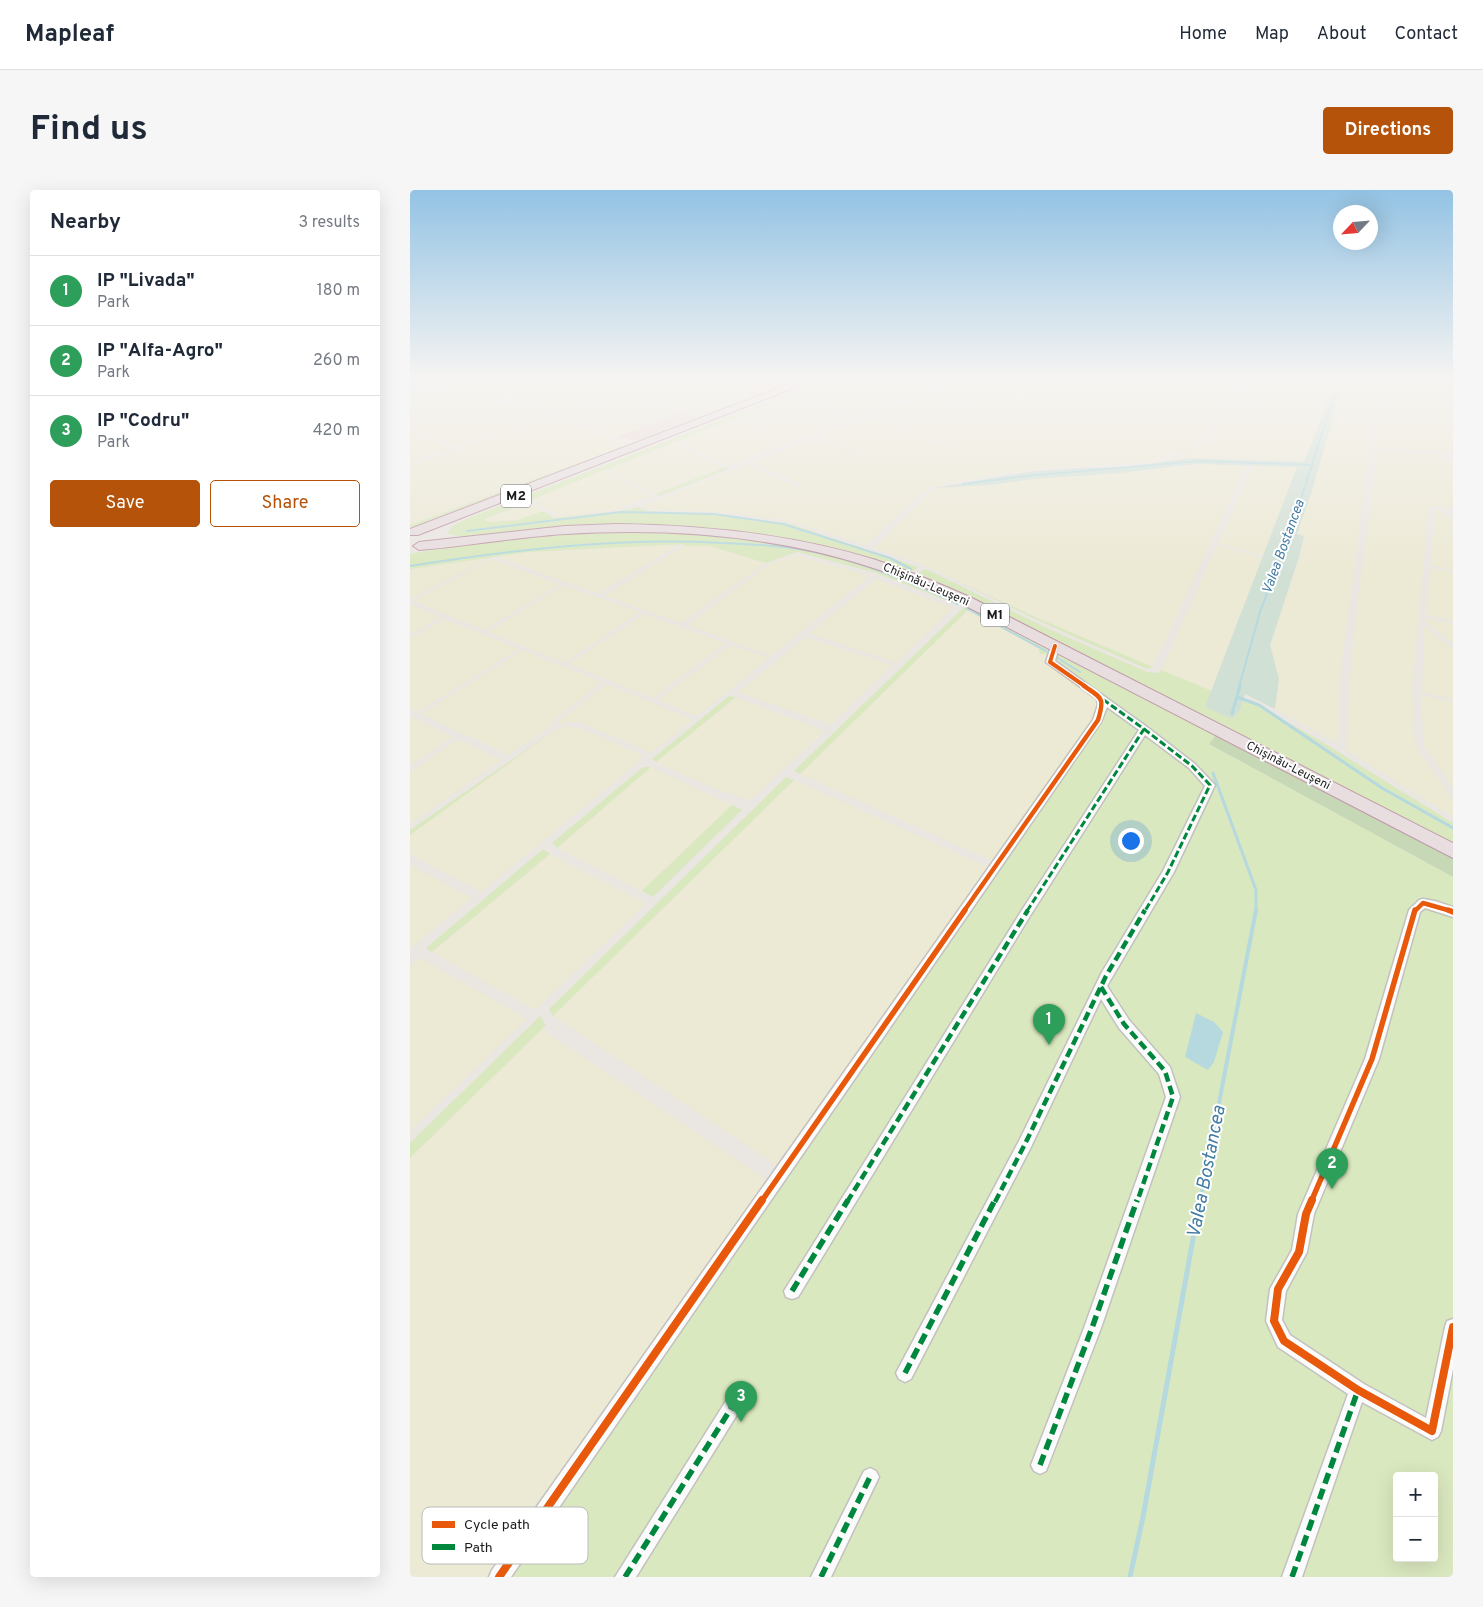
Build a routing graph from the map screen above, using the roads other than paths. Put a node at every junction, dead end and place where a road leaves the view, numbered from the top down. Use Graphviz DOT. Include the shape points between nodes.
graph roads {
  1 [pos="640,445"];
  2 [pos="651,445"];
  3 [pos="461,518"];
  4 [pos="412,532"];
  5 [pos="432,536"];
  6 [pos="494,537"];
  7 [pos="463,542"];
  8 [pos="413,548"];
  9 [pos="1055,646"];
  10 [pos="1101,698"];
  11 [pos="1144,729"];
  12 [pos="1453,851"];
  13 [pos="1453,912"];
  14 [pos="1101,988"];
  15 [pos="792,1291"];
  16 [pos="1453,1327"];
  17 [pos="905,1373"];
  18 [pos="742,1390"];
  19 [pos="1358,1390"];
  20 [pos="1040,1465"];
  21 [pos="870,1477"];
  22 [pos="548,1507"];
  23 [pos="508,1564"];
  24 [pos="499,1577"];
  25 [pos="625,1577"];
  26 [pos="821,1577"];
  27 [pos="1292,1577"];
  1 -- 4 [label="highway, M2"];
  2 -- 3 [label="highway, M2"];
  3 -- 5 [label="highway, M2"];
  3 -- 6 [label="highway" via="446,528 444,535 460,539"];
  4 -- 5 [label="highway, M1" via="425,532"];
  5 -- 7 [label="highway, M1"];
  5 -- 8 [label="highway, M1"];
  6 -- 7 [label="highway, M1"];
  6 -- 9 [label="highway, Chișinău-Leușeni / M1" via="592,529 658,528 781,540 850,556 916,578"];
  7 -- 8 [label="highway, M1"];
  9 -- 10 [label="street" via="1050,662"];
  9 -- 12 [label="highway, Chișinău-Leușeni / M1"];
  10 -- 11 [label="street"];
  10 -- 22 [label="street" via="1102,712 1078,750"];
  11 -- 14 [label="street" via="1210,784 1168,872"];
  11 -- 15 [label="street"];
  13 -- 19 [label="street" via="1423,903 1415,910 1372,1060 1306,1214 1299,1252 1278,1289 1274,1321 1284,1341"];
  14 -- 17 [label="street" via="1025,1144"];
  14 -- 20 [label="street" via="1124,1024 1165,1071 1172,1097 1105,1295"];
  16 -- 19 [label="street" via="1432,1431"];
  18 -- 25 [label="street"];
  19 -- 27 [label="street"];
  21 -- 26 [label="street"];
  23 -- 24 [label="street"];
}
